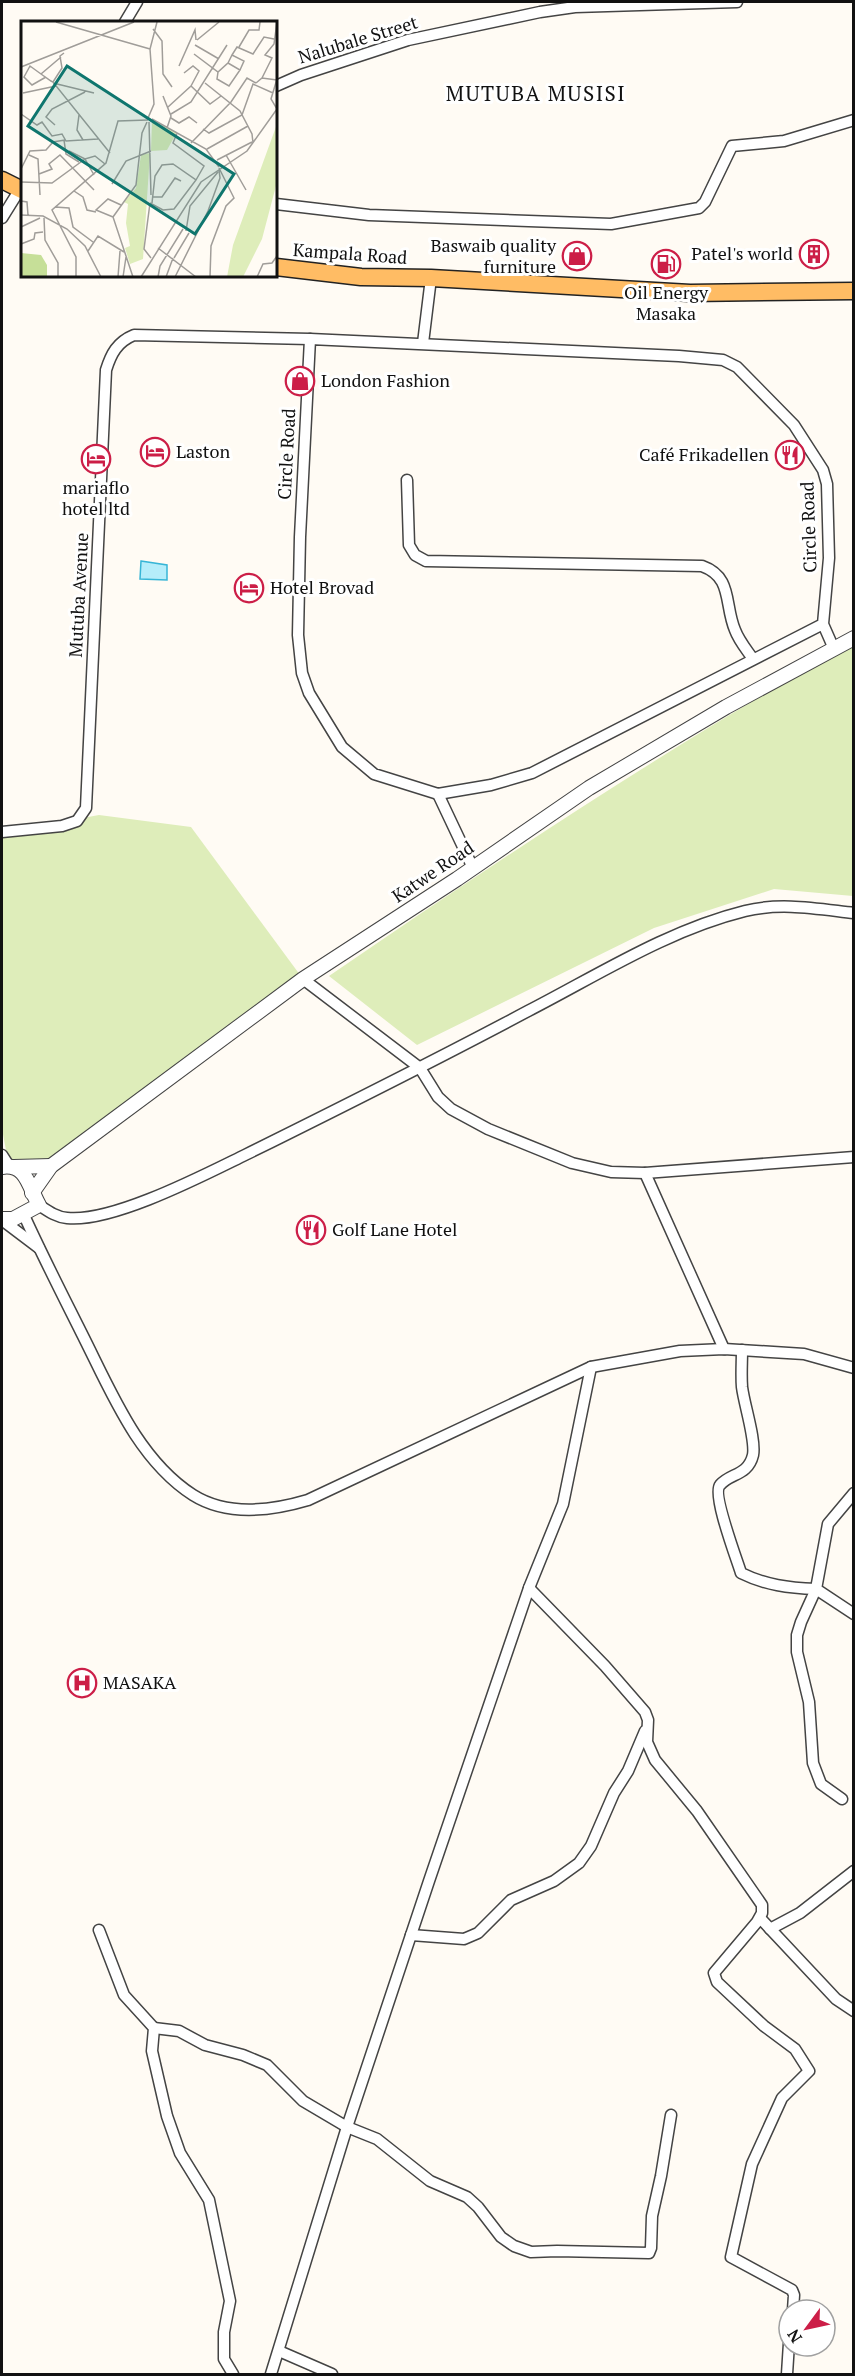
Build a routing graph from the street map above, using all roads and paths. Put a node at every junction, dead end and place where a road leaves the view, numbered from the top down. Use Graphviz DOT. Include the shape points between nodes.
graph roads {
  1 [pos="137,2"];
  2 [pos="737,2"];
  3 [pos="126,21"];
  4 [pos="278,85"];
  5 [pos="854,120"];
  6 [pos="2,180"];
  7 [pos="21,190"];
  8 [pos="278,204"];
  9 [pos="2,218"];
  10 [pos="278,267"];
  11 [pos="431,278"];
  12 [pos="854,291"];
  13 [pos="310,339"];
  14 [pos="423,343"];
  15 [pos="408,480"];
  16 [pos="823,624"];
  17 [pos="854,638"];
  18 [pos="834,649"];
  19 [pos="753,659"];
  20 [pos="438,794"];
  21 [pos="2,832"];
  22 [pos="473,868"];
  23 [pos="854,913"];
  24 [pos="303,979"];
  25 [pos="420,1068"];
  26 [pos="854,1157"];
  27 [pos="6,1164"];
  28 [pos="51,1166"];
  29 [pos="645,1173"];
  30 [pos="36,1199"];
  31 [pos="23,1213"];
  32 [pos="2,1220"];
  33 [pos="39,1248"];
  34 [pos="724,1349"];
  35 [pos="742,1350"];
  36 [pos="591,1367"];
  37 [pos="854,1368"];
  38 [pos="854,1493"];
  39 [pos="529,1588"];
  40 [pos="816,1589"];
  41 [pos="827,1598"];
  42 [pos="809,1606"];
  43 [pos="854,1614"];
  44 [pos="648,1725"];
  45 [pos="842,1800"];
  46 [pos="854,1871"];
  47 [pos="760,1917"];
  48 [pos="770,1929"];
  49 [pos="99,1930"];
  50 [pos="411,1935"];
  51 [pos="854,2012"];
  52 [pos="154,2028"];
  53 [pos="671,2115"];
  54 [pos="347,2127"];
  55 [pos="794,2298"];
  56 [pos="279,2351"];
  57 [pos="788,2358"];
  58 [pos="232,2374"];
  59 [pos="271,2374"];
  60 [pos="332,2374"];
  61 [pos="787,2374"];
  1 -- 3 [label="street"];
  2 -- 4 [label="street, Nalubale Street" via="575,7 540,12 408,40"];
  5 -- 8 [label="street" via="784,141 732,146 699,208 611,224 369,215"];
  6 -- 7 [label="main road"];
  7 -- 9 [label="street"];
  10 -- 11 [label="main road, Kampala Road" via="361,277"];
  11 -- 12 [label="main road, Kampala Road" via="690,293"];
  11 -- 14 [label="street"];
  13 -- 14 [label="street, Circle Road"];
  13 -- 20 [label="street, Circle Road" via="299,548 298,634 302,673 309,693 342,747 374,774"];
  13 -- 21 [label="street, Mutuba Avenue" via="134,335 124,339 110,357 106,370 86,808 77,820 63,826"];
  14 -- 16 [label="street, Circle Road" via="679,356 723,360 737,367 794,425 823,470 827,484 829,558"];
  15 -- 19 [label="street" via="408,545 426,561 702,566 720,576 736,632"];
  16 -- 18 [label="street, Circle Road"];
  16 -- 19 [label="street, Circle Road"];
  17 -- 18 [label="street, Katwe Road"];
  18 -- 22 [label="street, Katwe Road" via="726,707 589,789"];
  19 -- 20 [label="street, Circle Road" via="532,773"];
  20 -- 22 [label="street"];
  22 -- 24 [label="street, Katwe Road"];
  23 -- 25 [label="street" via="783,906 746,911 709,923 661,941"];
  24 -- 25 [label="street"];
  24 -- 28 [label="street, Katwe Road"];
  25 -- 29 [label="street" via="438,1098 488,1129 572,1163 611,1172"];
  25 -- 30 [label="street" via="191,1182 141,1202 69,1218 54,1215"];
  26 -- 29 [label="street"];
  27 -- 28 [label="street"];
  27 -- 30 [label="street" via="23,1173"];
  28 -- 30 [label="street, Katwe Road"];
  29 -- 34 [label="street"];
  30 -- 31 [label="street"];
  31 -- 32 [label="street"];
  31 -- 33 [label="street"];
  32 -- 33 [label="street"];
  33 -- 36 [label="street" via="135,1434 164,1472 194,1496 223,1508 272,1509 308,1500"];
  34 -- 35 [label="street"];
  34 -- 36 [label="street"];
  35 -- 37 [label="street" via="804,1354"];
  35 -- 40 [label="street" via="742,1388 753,1455 742,1473 718,1489 726,1526 741,1573 758,1582"];
  36 -- 39 [label="street" via="563,1504"];
  38 -- 40 [label="street" via="828,1524"];
  39 -- 44 [label="street" via="645,1712"];
  39 -- 50 [label="street"];
  40 -- 41 [label="street"];
  40 -- 42 [label="street"];
  41 -- 42 [label="street"];
  41 -- 43 [label="street"];
  42 -- 45 [label="street" via="797,1635 797,1652 809,1702 813,1763 820,1784"];
  44 -- 47 [label="street" via="647,1742 655,1760 736,1865 762,1905"];
  44 -- 50 [label="street" via="591,1846 579,1863 554,1881 510,1900 478,1933 464,1939"];
  46 -- 48 [label="street" via="800,1913"];
  47 -- 48 [label="street"];
  47 -- 55 [label="street" via="714,1973 717,1982 795,2049 809,2071 782,2098 752,2164 731,2257 788,2286"];
  48 -- 51 [label="street" via="836,1999"];
  49 -- 52 [label="street" via="124,1995"];
  50 -- 54 [label="street"];
  52 -- 54 [label="street" via="179,2031 205,2045 267,2065 303,2101"];
  52 -- 58 [label="street" via="152,2051 167,2116 180,2153 209,2200 230,2301 224,2359"];
  53 -- 54 [label="street" via="649,2253 531,2252 514,2246 501,2237 467,2197 430,2181 377,2139"];
  54 -- 56 [label="street"];
  56 -- 59 [label="street"];
  56 -- 60 [label="street"];
  57 -- 61 [label="street"];
}
